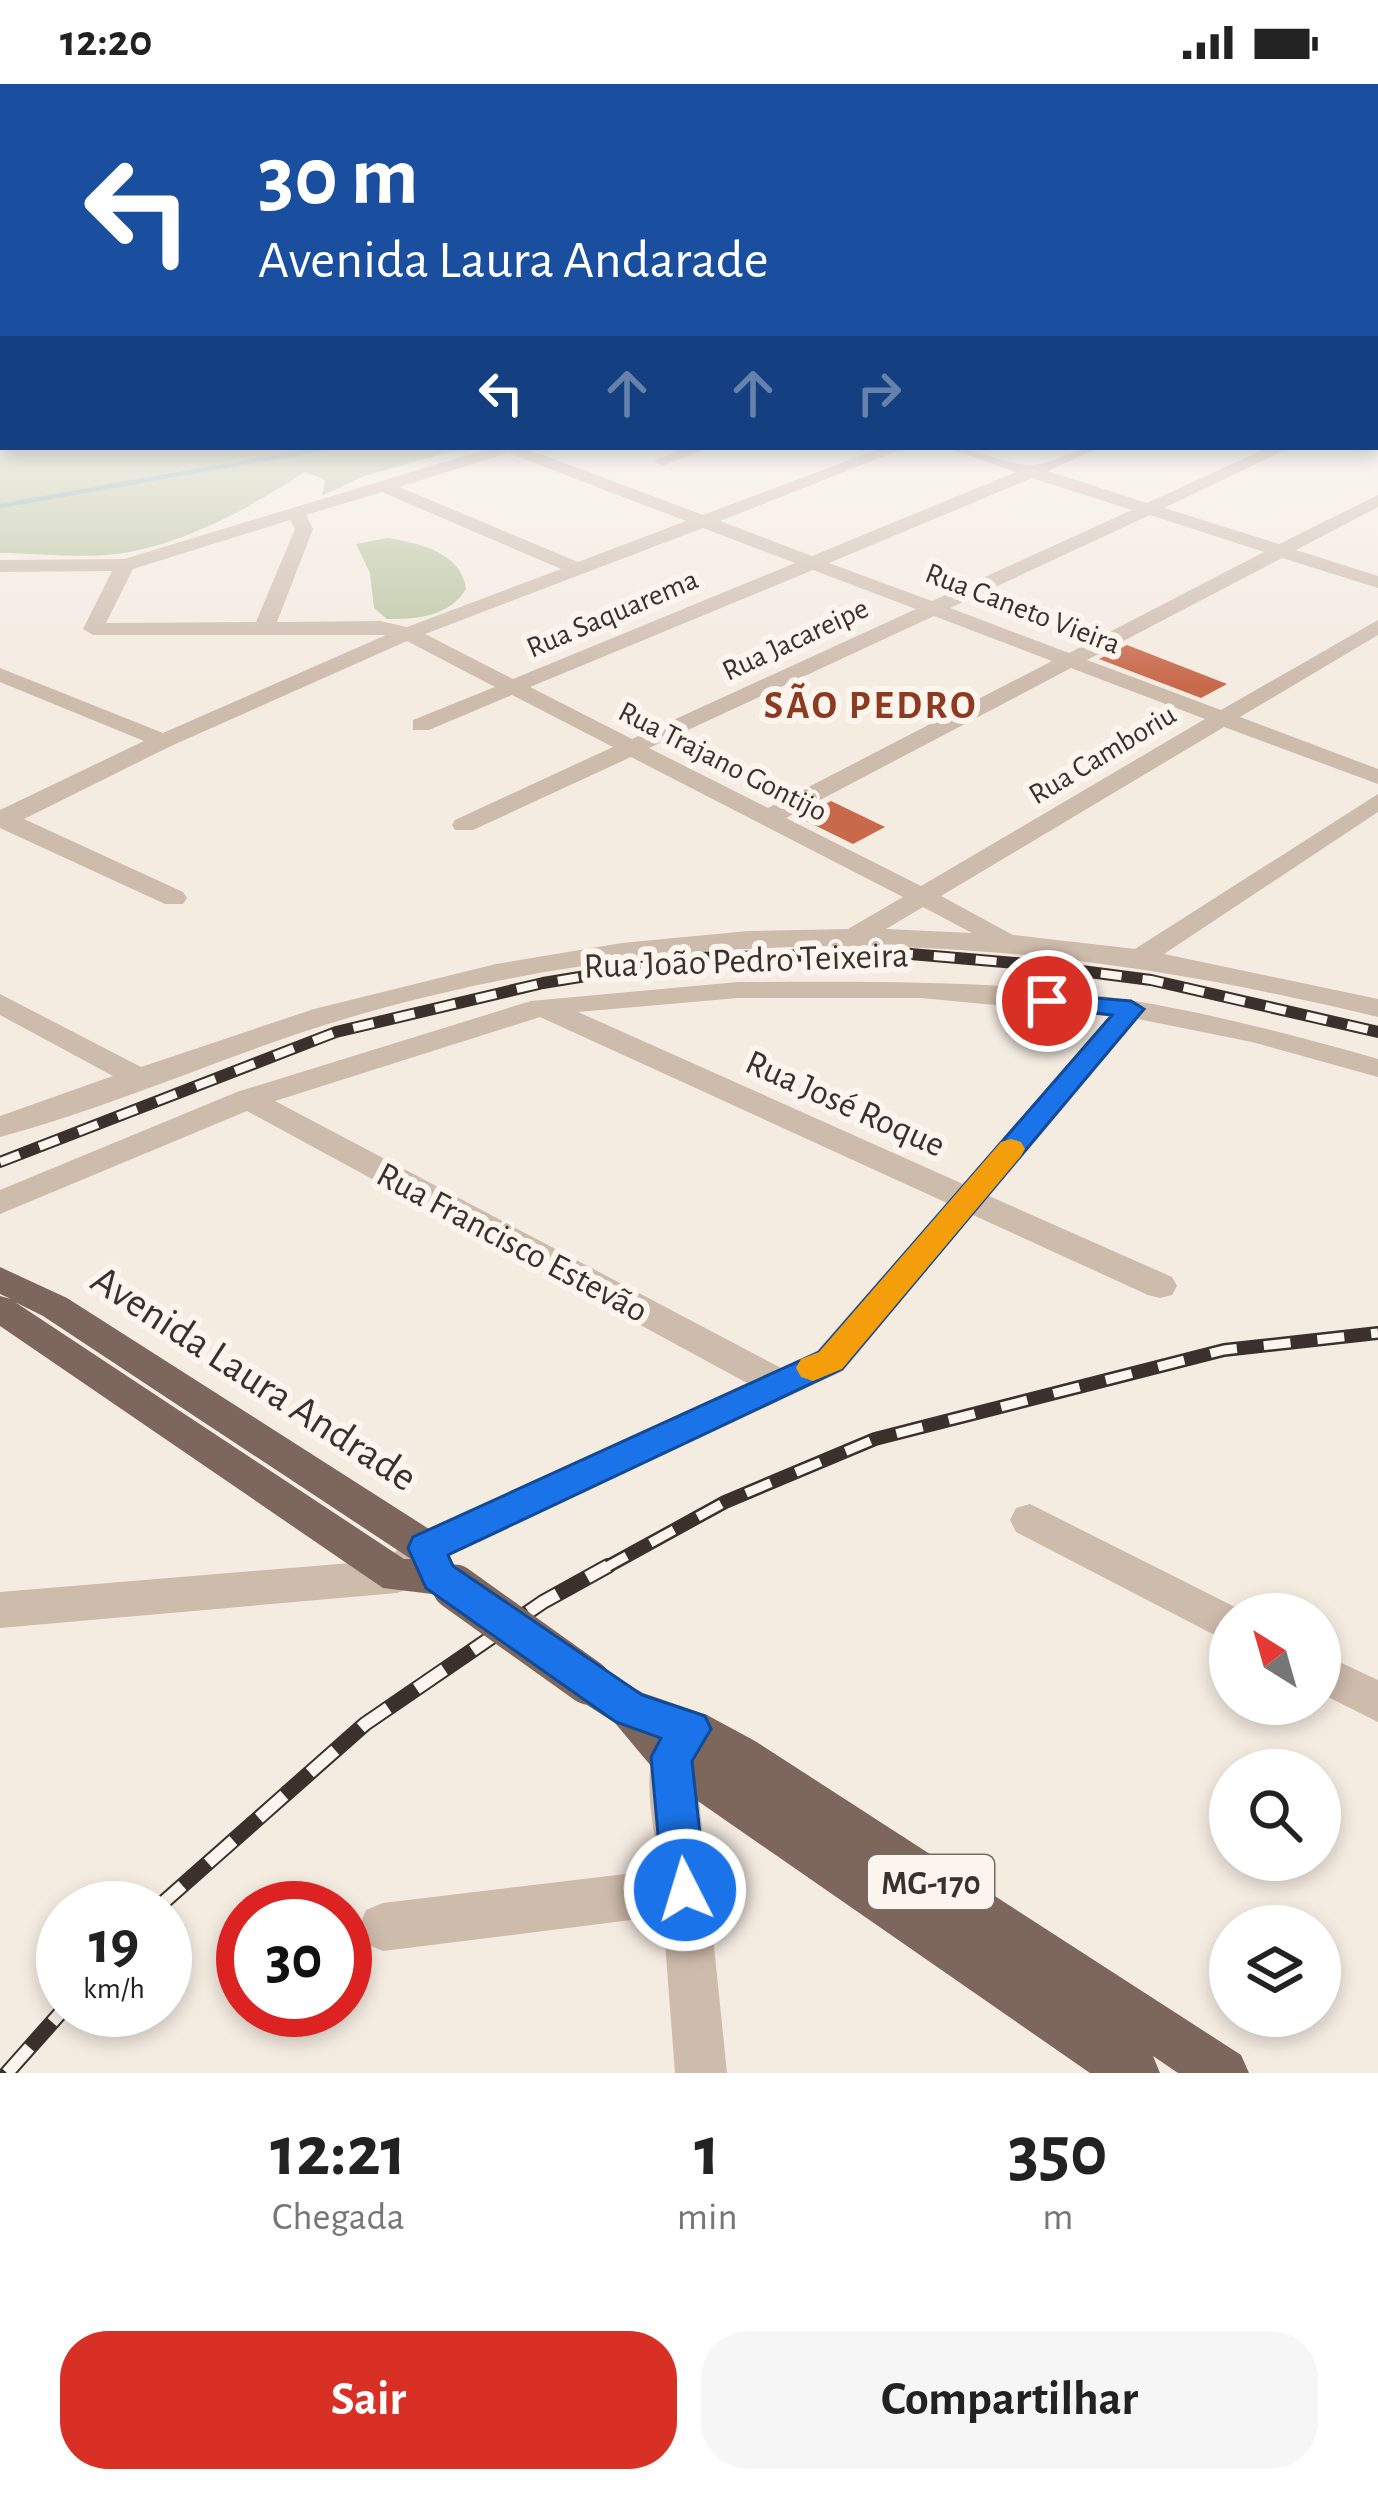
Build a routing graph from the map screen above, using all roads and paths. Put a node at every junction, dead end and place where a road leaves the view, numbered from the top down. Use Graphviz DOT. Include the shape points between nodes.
graph roads {
  1 [pos="340,501"];
  2 [pos="418,501"];
  3 [pos="656,501"];
  4 [pos="758,501"];
  5 [pos="962,501"];
  6 [pos="1137,501"];
  7 [pos="1165,501"];
  8 [pos="1376,501"];
  9 [pos="1154,506"];
  10 [pos="296,514"];
  11 [pos="708,520"];
  12 [pos="1285,548"];
  13 [pos="816,561"];
  14 [pos="125,565"];
  15 [pos="0,566"];
  16 [pos="576,568"];
  17 [pos="1378,572"];
  18 [pos="1378,581"];
  19 [pos="936,607"];
  20 [pos="1378,626"];
  21 [pos="264,628"];
  22 [pos="407,633"];
  23 [pos="1073,659"];
  24 [pos="0,674"];
  25 [pos="512,687"];
  26 [pos="1224,717"];
  27 [pos="421,725"];
  28 [pos="163,741"];
  29 [pos="631,748"];
  30 [pos="1378,777"];
  31 [pos="1378,801"];
  32 [pos="767,818"];
  33 [pos="2,819"];
  34 [pos="464,825"];
  35 [pos="922,896"];
  36 [pos="174,898"];
  37 [pos="857,935"];
  38 [pos="1012,942"];
  39 [pos="1143,956"];
  40 [pos="547,963"];
  41 [pos="0,1003"];
  42 [pos="541,1006"];
  43 [pos="1378,1008"];
  44 [pos="1131,1009"];
  45 [pos="1378,1068"];
  46 [pos="141,1079"];
  47 [pos="248,1099"];
  48 [pos="0,1127"];
  49 [pos="968,1199"];
  50 [pos="0,1203"];
  51 [pos="0,1279"];
  52 [pos="1160,1286"];
  53 [pos="0,1309"];
  54 [pos="779,1384"];
  55 [pos="1030,1520"];
  56 [pos="429,1572"];
  57 [pos="0,1610"];
  58 [pos="1209,1614"];
  59 [pos="1341,1683"];
  60 [pos="1378,1702"];
  61 [pos="681,1743"];
  62 [pos="685,1890"];
  63 [pos="383,1928"];
  64 [pos="1066,1998"];
  65 [pos="701,2073"];
  66 [pos="1134,2073"];
  67 [pos="1223,2073"];
  1 -- 10 [label="street"];
  2 -- 16 [label="street"];
  3 -- 11 [label="street, Rua Caneto Vieira"];
  4 -- 11 [label="street"];
  5 -- 13 [label="street, Rua Saquarema"];
  6 -- 9 [label="street"];
  7 -- 9 [label="street, Rua Jacareipe"];
  8 -- 12 [label="street"];
  9 -- 12 [label="street"];
  9 -- 19 [label="street, Rua Jacareipe"];
  10 -- 14 [label="street"];
  10 -- 21 [label="street" via="304,529"];
  11 -- 13 [label="street, Rua Caneto Vieira"];
  11 -- 16 [label="street"];
  12 -- 17 [label="street"];
  12 -- 18 [label="street"];
  12 -- 23 [label="street"];
  13 -- 19 [label="street, Rua Caneto Vieira"];
  13 -- 25 [label="street, Rua Saquarema"];
  14 -- 15 [label="street"];
  14 -- 21 [label="street" via="93,629"];
  16 -- 22 [label="street"];
  19 -- 23 [label="street, Rua Caneto Vieira"];
  19 -- 29 [label="street, Rua Jacareipe"];
  20 -- 26 [label="street, Rua Camboriu"];
  21 -- 22 [label="street"];
  22 -- 25 [label="street, Rua Trajano Gontijo"];
  22 -- 28 [label="street"];
  23 -- 26 [label="street, Rua Caneto Vieira"];
  23 -- 32 [label="street"];
  24 -- 28 [label="street"];
  25 -- 27 [label="street, Rua Saquarema"];
  25 -- 29 [label="street, Rua Trajano Gontijo"];
  26 -- 30 [label="street, Rua Caneto Vieira"];
  26 -- 35 [label="street, Rua Camboriu"];
  28 -- 33 [label="street"];
  29 -- 32 [label="street, Rua Trajano Gontijo"];
  29 -- 34 [label="street, Rua Jacareipe"];
  31 -- 39 [label="street"];
  32 -- 35 [label="street, Rua Trajano Gontijo"];
  33 -- 36 [label="street"];
  35 -- 37 [label="street, Rua Camboriu"];
  35 -- 38 [label="street, Rua Trajano Gontijo"];
  37 -- 38 [label="street"];
  37 -- 40 [label="street" via="728,937"];
  38 -- 39 [label="street"];
  39 -- 43 [label="street"];
  40 -- 42 [label="street"];
  40 -- 46 [label="street" via="371,1001"];
  41 -- 46 [label="street"];
  42 -- 44 [label="street, Rua João Pedro Teixeira" via="738,990 921,990"];
  42 -- 47 [label="street, Rua João Pedro Teixeira"];
  42 -- 49 [label="street, Rua José Roque"];
  44 -- 45 [label="street, Rua João Pedro Teixeira"];
  44 -- 49 [label="street"];
  46 -- 48 [label="street"];
  47 -- 50 [label="street, Rua João Pedro Teixeira"];
  47 -- 54 [label="street, Rua Francisco Estevão"];
  49 -- 52 [label="street, Rua José Roque"];
  49 -- 54 [label="street" via="830,1360"];
  51 -- 56 [label="main road, Avenida Laura Andrade" via="55,1307"];
  53 -- 56 [label="main road, Avenida Laura Andrade"];
  54 -- 56 [label="street"];
  55 -- 58 [label="street"];
  56 -- 57 [label="street"];
  56 -- 61 [label="main road, Avenida Laura Andrade / MG-170, bridge"];
  59 -- 60 [label="street"];
  61 -- 62 [label="street"];
  61 -- 64 [label="main road, Avenida Laura Andrade / MG-170"];
  62 -- 63 [label="street"];
  62 -- 65 [label="street"];
  64 -- 66 [label="main road, Avenida Laura Andrade / MG-170"];
  64 -- 67 [label="main road, MG-170"];
}
